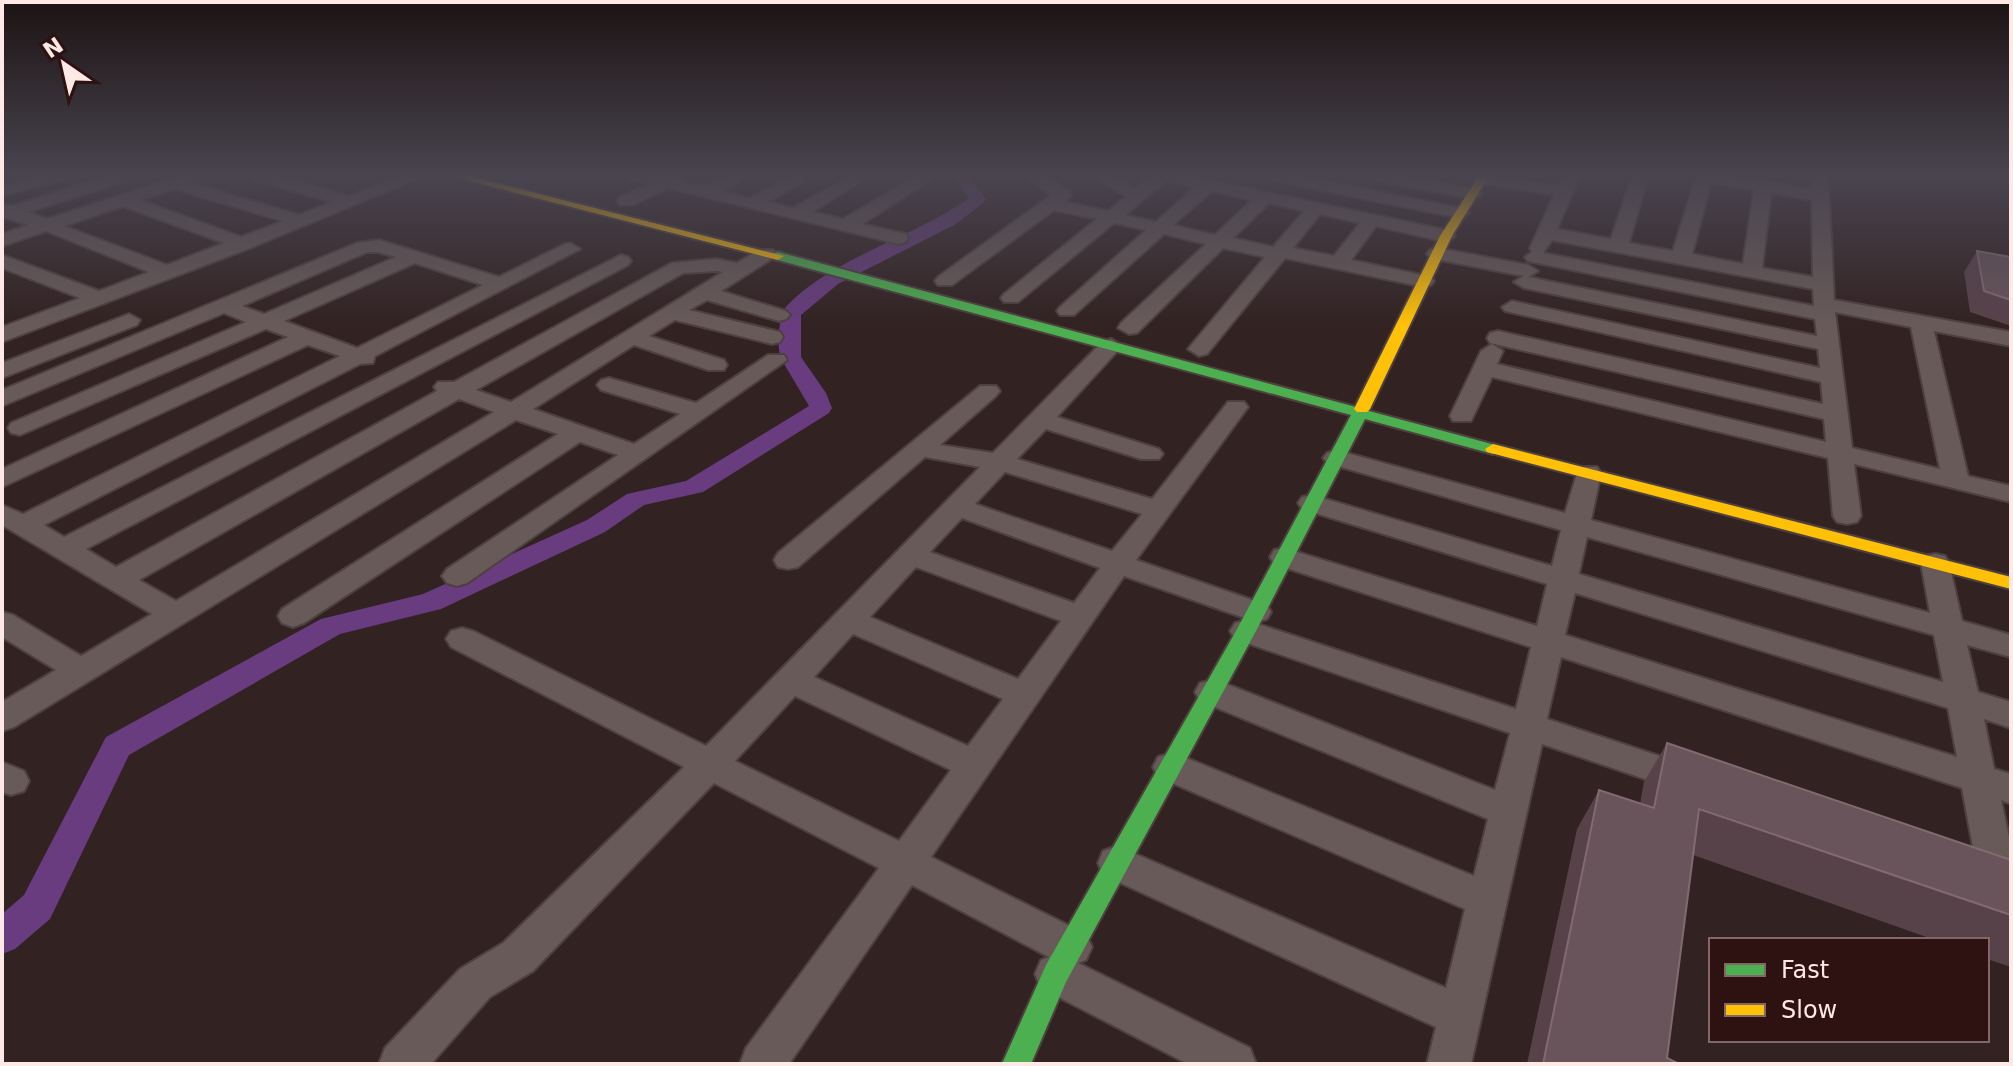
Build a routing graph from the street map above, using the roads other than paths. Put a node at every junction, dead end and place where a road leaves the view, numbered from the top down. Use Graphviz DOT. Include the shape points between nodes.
graph roads {
  1 [pos="47,226"];
  2 [pos="51,226"];
  3 [pos="194,226"];
  4 [pos="290,226"];
  5 [pos="654,226"];
  6 [pos="724,226"];
  7 [pos="850,226"];
  8 [pos="1021,226"];
  9 [pos="1098,226"];
  10 [pos="1150,226"];
  11 [pos="1163,226"];
  12 [pos="1235,226"];
  13 [pos="1301,226"];
  14 [pos="1367,226"];
  15 [pos="1387,226"];
  16 [pos="1452,226"];
  17 [pos="1549,226"];
  18 [pos="1625,226"];
  19 [pos="1689,226"];
  20 [pos="1758,226"];
  21 [pos="1822,226"];
  22 [pos="1160,228"];
  23 [pos="1546,233"];
  24 [pos="899,238"];
  25 [pos="2,240"];
  26 [pos="1219,241"];
  27 [pos="243,244"];
  28 [pos="1441,245"];
  29 [pos="1618,247"];
  30 [pos="570,249"];
  31 [pos="1279,253"];
  32 [pos="766,254"];
  33 [pos="413,257"];
  34 [pos="1681,258"];
  35 [pos="2,261"];
  36 [pos="621,261"];
  37 [pos="1339,263"];
  38 [pos="741,270"];
  39 [pos="1529,270"];
  40 [pos="168,272"];
  41 [pos="1752,272"];
  42 [pos="945,281"];
  43 [pos="1424,281"];
  44 [pos="500,284"];
  45 [pos="971,288"];
  46 [pos="706,293"];
  47 [pos="1004,296"];
  48 [pos="100,298"];
  49 [pos="1825,302"];
  50 [pos="223,306"];
  51 [pos="1512,307"];
  52 [pos="1053,308"];
  53 [pos="674,313"];
  54 [pos="779,315"];
  55 [pos="129,320"];
  56 [pos="267,322"];
  57 [pos="1921,322"];
  58 [pos="1116,329"];
  59 [pos="6,330"];
  60 [pos="307,337"];
  61 [pos="634,338"];
  62 [pos="1498,338"];
  63 [pos="2011,339"];
  64 [pos="1829,345"];
  65 [pos="1200,349"];
  66 [pos="357,355"];
  67 [pos="716,365"];
  68 [pos="1484,368"];
  69 [pos="2,371"];
  70 [pos="405,372"];
  71 [pos="1832,378"];
  72 [pos="609,385"];
  73 [pos="456,391"];
  74 [pos="988,391"];
  75 [pos="2,399"];
  76 [pos="1236,407"];
  77 [pos="514,412"];
  78 [pos="699,412"];
  79 [pos="1359,414"];
  80 [pos="1836,414"];
  81 [pos="1463,417"];
  82 [pos="1040,419"];
  83 [pos="11,424"];
  84 [pos="577,433"];
  85 [pos="920,449"];
  86 [pos="61,450"];
  87 [pos="1840,453"];
  88 [pos="638,454"];
  89 [pos="1150,454"];
  90 [pos="1336,458"];
  91 [pos="999,462"];
  92 [pos="1588,473"];
  93 [pos="2,479"];
  94 [pos="1956,481"];
  95 [pos="2011,494"];
  96 [pos="1312,503"];
  97 [pos="957,507"];
  98 [pos="1159,510"];
  99 [pos="1847,516"];
  100 [pos="12,519"];
  101 [pos="1576,525"];
  102 [pos="64,549"];
  103 [pos="911,555"];
  104 [pos="1284,557"];
  105 [pos="788,560"];
  106 [pos="1935,563"];
  107 [pos="1118,564"];
  108 [pos="457,576"];
  109 [pos="117,579"];
  110 [pos="1563,580"];
  111 [pos="2011,583"];
  112 [pos="177,615"];
  113 [pos="293,616"];
  114 [pos="1080,617"];
  115 [pos="848,620"];
  116 [pos="1251,622"];
  117 [pos="2,623"];
  118 [pos="1948,629"];
  119 [pos="462,639"];
  120 [pos="1549,641"];
  121 [pos="2011,646"];
  122 [pos="82,671"];
  123 [pos="791,680"];
  124 [pos="1212,692"];
  125 [pos="1025,695"];
  126 [pos="1963,700"];
  127 [pos="2011,715"];
  128 [pos="2,718"];
  129 [pos="1529,726"];
  130 [pos="710,764"];
  131 [pos="975,765"];
  132 [pos="1171,767"];
  133 [pos="1978,779"];
  134 [pos="2011,789"];
  135 [pos="1720,791"];
  136 [pos="1509,811"];
  137 [pos="905,863"];
  138 [pos="1117,863"];
  139 [pos="1994,883"];
  140 [pos="1487,900"];
  141 [pos="1063,961"];
  142 [pos="1460,1016"];
  143 [pos="401,1064"];
  144 [pos="762,1064"];
  145 [pos="1016,1064"];
  146 [pos="1234,1064"];
  147 [pos="1449,1064"];
  1 -- 25 [label="street"];
  2 -- 40 [label="street"];
  3 -- 27 [label="street"];
  4 -- 27 [label="street"];
  5 -- 32 [label="main road"];
  6 -- 42 [label="main road"];
  7 -- 24 [label="street"];
  8 -- 42 [label="street"];
  9 -- 47 [label="street"];
  10 -- 22 [label="street"];
  11 -- 22 [label="street"];
  12 -- 26 [label="street"];
  13 -- 31 [label="street"];
  14 -- 37 [label="street"];
  15 -- 28 [label="street"];
  16 -- 28 [label="main road"];
  17 -- 23 [label="street"];
  18 -- 29 [label="street"];
  19 -- 34 [label="street"];
  20 -- 41 [label="street"];
  21 -- 49 [label="street"];
  22 -- 26 [label="street"];
  22 -- 52 [label="street"];
  23 -- 29 [label="street"];
  23 -- 39 [label="street"];
  26 -- 31 [label="street"];
  26 -- 58 [label="street"];
  27 -- 40 [label="street"];
  28 -- 39 [label="street"];
  28 -- 43 [label="main road"];
  29 -- 34 [label="street"];
  30 -- 44 [label="street"];
  31 -- 37 [label="street"];
  31 -- 65 [label="street"];
  32 -- 38 [label="street"];
  32 -- 58 [label="main road"];
  33 -- 44 [label="street"];
  33 -- 50 [label="street" via="364,247"];
  33 -- 56 [label="street"];
  34 -- 41 [label="street"];
  35 -- 48 [label="street"];
  36 -- 70 [label="street"];
  37 -- 43 [label="street"];
  38 -- 46 [label="street"];
  38 -- 73 [label="street" via="679,267"];
  39 -- 49 [label="street"];
  39 -- 51 [label="street"];
  39 -- 64 [label="street"];
  40 -- 48 [label="street"];
  41 -- 49 [label="street"];
  42 -- 45 [label="main road"];
  43 -- 79 [label="main road"];
  44 -- 66 [label="street"];
  46 -- 53 [label="street"];
  46 -- 54 [label="street"];
  47 -- 52 [label="main road"];
  48 -- 59 [label="street"];
  49 -- 57 [label="street"];
  49 -- 64 [label="street"];
  50 -- 56 [label="street"];
  50 -- 75 [label="street"];
  51 -- 62 [label="street"];
  51 -- 71 [label="street"];
  52 -- 58 [label="main road"];
  53 -- 61 [label="street"];
  53 -- 78 [label="street" via="774,348"];
  55 -- 69 [label="street"];
  56 -- 60 [label="street"];
  56 -- 83 [label="street"];
  57 -- 63 [label="street"];
  57 -- 94 [label="street"];
  58 -- 79 [label="main road"];
  58 -- 82 [label="street"];
  60 -- 66 [label="street"];
  60 -- 86 [label="street"];
  61 -- 67 [label="street"];
  61 -- 77 [label="street"];
  62 -- 68 [label="street"];
  62 -- 80 [label="street"];
  64 -- 71 [label="street"];
  66 -- 70 [label="street"];
  66 -- 100 [label="street"];
  68 -- 81 [label="street"];
  68 -- 87 [label="street"];
  70 -- 73 [label="street"];
  70 -- 102 [label="street"];
  71 -- 80 [label="street"];
  72 -- 78 [label="street"];
  73 -- 77 [label="street"];
  73 -- 109 [label="street"];
  74 -- 85 [label="street"];
  76 -- 98 [label="street"];
  77 -- 84 [label="street"];
  77 -- 112 [label="street"];
  78 -- 88 [label="street"];
  79 -- 90 [label="main road"];
  79 -- 92 [label="main road"];
  80 -- 87 [label="street"];
  82 -- 89 [label="street"];
  82 -- 91 [label="street"];
  83 -- 86 [label="street"];
  84 -- 88 [label="street"];
  84 -- 113 [label="street"];
  85 -- 91 [label="street"];
  85 -- 105 [label="street"];
  86 -- 93 [label="street"];
  87 -- 94 [label="street"];
  87 -- 99 [label="street"];
  88 -- 108 [label="street"];
  90 -- 96 [label="main road"];
  90 -- 101 [label="street"];
  91 -- 97 [label="street"];
  91 -- 98 [label="street"];
  92 -- 101 [label="street"];
  92 -- 106 [label="main road"];
  94 -- 95 [label="street"];
  96 -- 104 [label="main road"];
  96 -- 110 [label="street"];
  97 -- 103 [label="street"];
  97 -- 107 [label="street"];
  98 -- 107 [label="street"];
  100 -- 102 [label="street"];
  101 -- 110 [label="street"];
  101 -- 118 [label="street"];
  102 -- 109 [label="street"];
  103 -- 114 [label="street"];
  103 -- 115 [label="street"];
  104 -- 116 [label="main road"];
  104 -- 120 [label="street"];
  106 -- 111 [label="main road"];
  106 -- 118 [label="street"];
  107 -- 114 [label="street"];
  107 -- 116 [label="street"];
  109 -- 112 [label="street"];
  110 -- 120 [label="street"];
  110 -- 126 [label="street"];
  112 -- 122 [label="street"];
  114 -- 125 [label="street"];
  115 -- 123 [label="street"];
  115 -- 125 [label="street"];
  116 -- 124 [label="main road"];
  116 -- 129 [label="street"];
  117 -- 122 [label="street"];
  118 -- 121 [label="street"];
  118 -- 126 [label="street"];
  119 -- 130 [label="street"];
  120 -- 129 [label="street"];
  120 -- 133 [label="street"];
  122 -- 128 [label="street"];
  123 -- 130 [label="street"];
  123 -- 131 [label="street"];
  124 -- 132 [label="main road"];
  124 -- 136 [label="street"];
  125 -- 131 [label="street"];
  126 -- 127 [label="street"];
  126 -- 133 [label="street"];
  129 -- 135 [label="street"];
  129 -- 136 [label="street"];
  130 -- 137 [label="street"];
  130 -- 143 [label="street" via="518,957 475,983"];
  131 -- 137 [label="street"];
  132 -- 138 [label="main road"];
  132 -- 140 [label="street"];
  133 -- 134 [label="street"];
  133 -- 139 [label="street"];
  136 -- 140 [label="street"];
  137 -- 141 [label="street"];
  137 -- 144 [label="street"];
  138 -- 141 [label="main road"];
  138 -- 142 [label="street"];
  140 -- 142 [label="street"];
  141 -- 145 [label="main road"];
  141 -- 146 [label="street"];
  142 -- 147 [label="street"];
}
